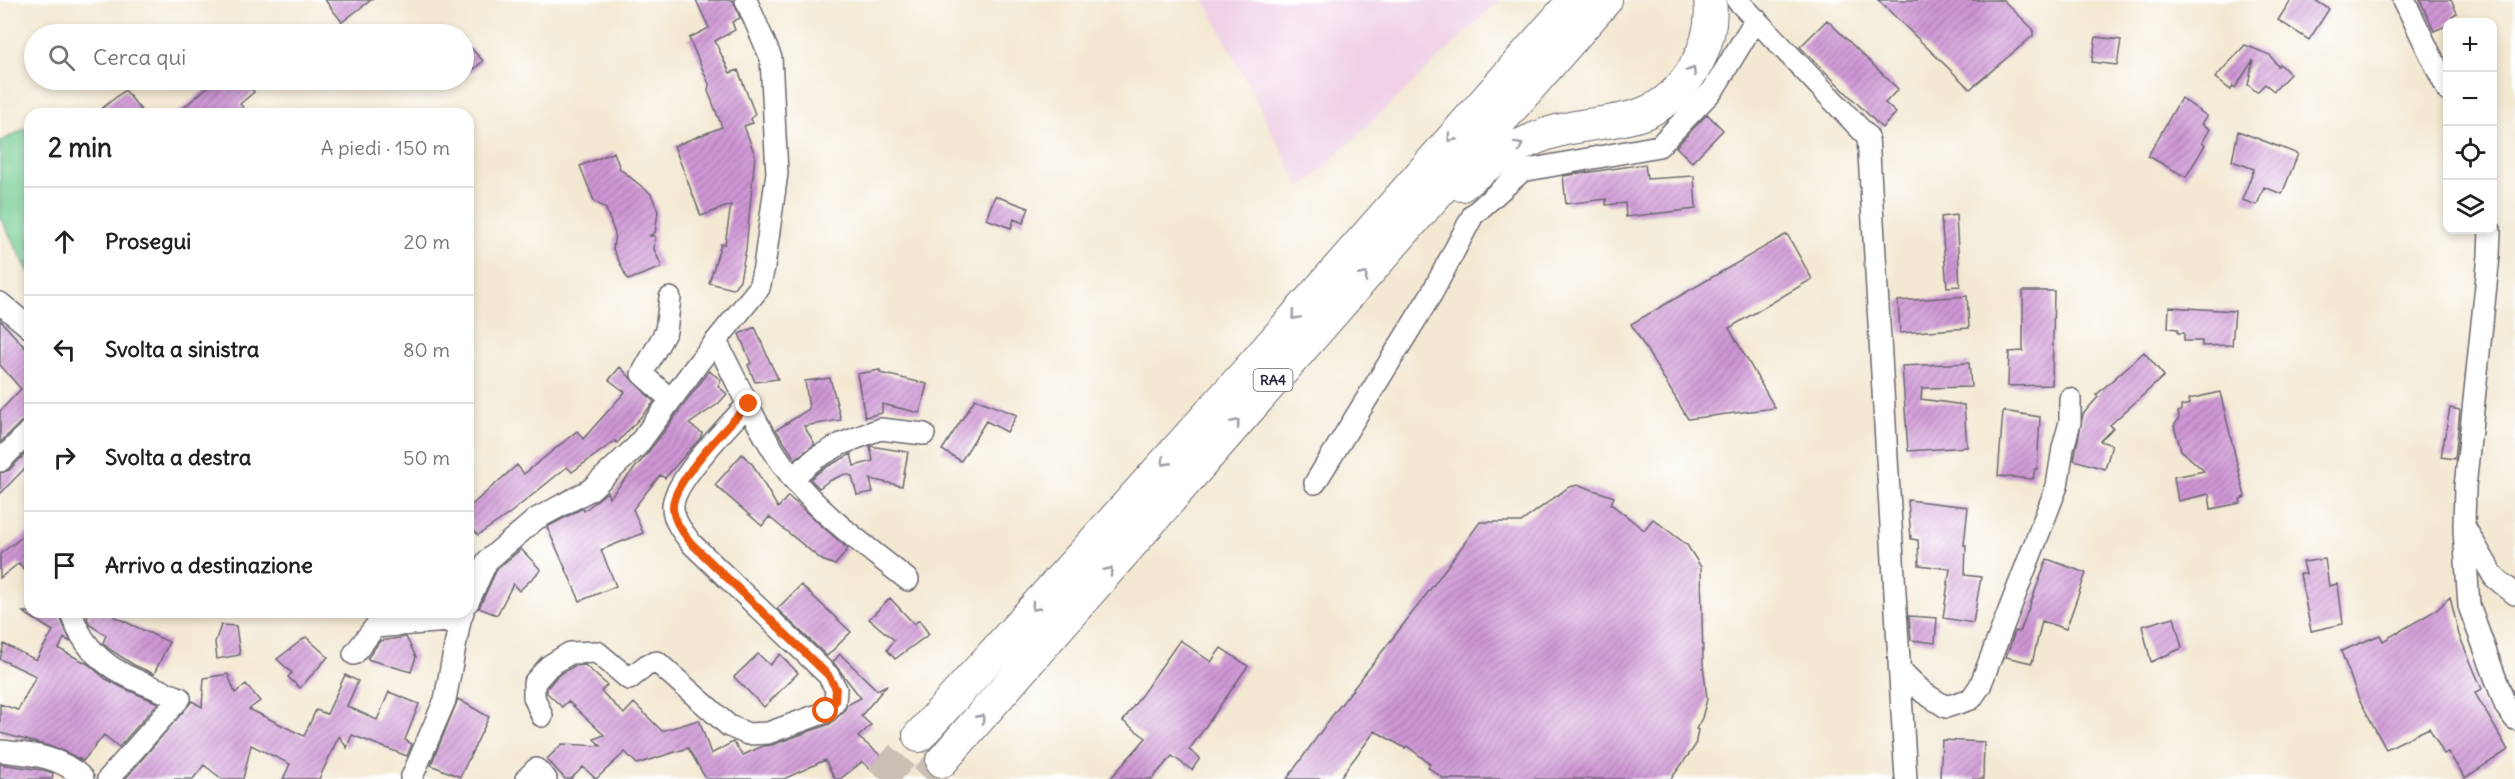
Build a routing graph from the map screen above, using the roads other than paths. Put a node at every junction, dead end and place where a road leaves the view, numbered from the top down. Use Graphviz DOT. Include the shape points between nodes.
graph roads {
  1 [pos="746,0"];
  2 [pos="1546,0"];
  3 [pos="1574,0"];
  4 [pos="1606,0"];
  5 [pos="1710,0"];
  6 [pos="1737,0"];
  7 [pos="2404,0"];
  8 [pos="1756,19"];
  9 [pos="2443,81"];
  10 [pos="1479,106"];
  11 [pos="2490,234"];
  12 [pos="1390,245"];
  13 [pos="670,298"];
  14 [pos="0,303"];
  15 [pos="24,323"];
  16 [pos="716,341"];
  17 [pos="2070,399"];
  18 [pos="671,400"];
  19 [pos="749,404"];
  20 [pos="924,434"];
  21 [pos="24,437"];
  22 [pos="0,461"];
  23 [pos="792,478"];
  24 [pos="1314,483"];
  25 [pos="2464,526"];
  26 [pos="908,580"];
  27 [pos="474,590"];
  28 [pos="2515,594"];
  29 [pos="73,618"];
  30 [pos="425,618"];
  31 [pos="463,618"];
  32 [pos="354,654"];
  33 [pos="1900,670"];
  34 [pos="542,716"];
  35 [pos="2515,719"];
  36 [pos="919,736"];
  37 [pos="0,751"];
  38 [pos="942,761"];
  39 [pos="83,779"];
  40 [pos="108,779"];
  41 [pos="411,779"];
  42 [pos="526,779"];
  43 [pos="546,779"];
  44 [pos="1906,779"];
  1 -- 16 [label="street" via="771,58 777,173 759,288"];
  2 -- 10 [label="highway" via="1540,16"];
  3 -- 10 [label="highway, RA4"];
  4 -- 12 [label="highway, RA4"];
  12 -- 5 [label="highway, one-way" via="1490,162 1525,142 1558,131 1645,114 1678,91 1695,67 1706,41"];
  6 -- 8 [label="street"];
  7 -- 9 [label="street"];
  8 -- 24 [label="street" via="1713,90 1659,146 1522,171 1473,215 1432,293"];
  8 -- 33 [label="street" via="1868,137"];
  10 -- 36 [label="highway, RA4, one-way"];
  11 -- 25 [label="street"];
  38 -- 12 [label="highway, RA4, one-way"];
  13 -- 18 [label="street" via="666,331 642,374"];
  14 -- 15 [label="street"];
  16 -- 18 [label="street"];
  16 -- 19 [label="street"];
  17 -- 33 [label="street" via="2070,422 2057,486 1980,686 1971,699 1946,706 1924,693"];
  18 -- 27 [label="street" via="637,446 590,490 536,519 488,561"];
  19 -- 23 [label="street"];
  19 -- 34 [label="street" via="705,450 672,506 677,523 692,544 828,675 836,689 835,702 826,711 768,733 748,734 729,726 657,662 647,664 629,679 597,652 570,653 549,666 534,683 534,697"];
  20 -- 23 [label="street" via="880,429 841,444"];
  21 -- 22 [label="street"];
  23 -- 26 [label="street" via="816,504"];
  25 -- 28 [label="street" via="2494,577"];
  25 -- 35 [label="street" via="2469,606 2506,707"];
  29 -- 40 [label="street" via="87,646 103,663 180,698"];
  30 -- 32 [label="street" via="375,627"];
  31 -- 41 [label="street" via="445,700"];
  33 -- 44 [label="street"];
  37 -- 39 [label="street" via="40,755 76,771"];
  42 -- 43 [label="street" via="536,769"];
}
